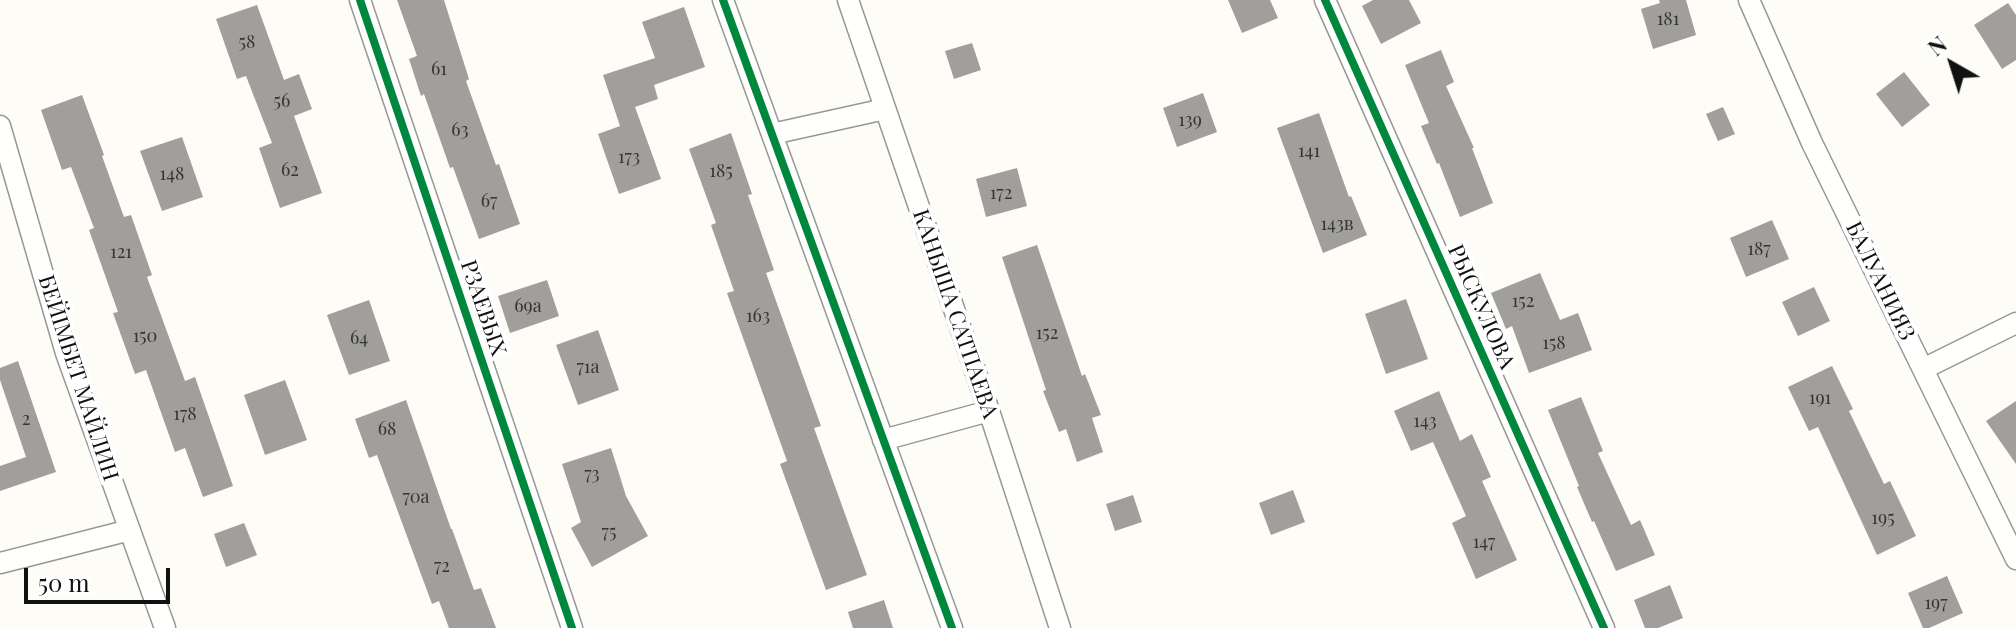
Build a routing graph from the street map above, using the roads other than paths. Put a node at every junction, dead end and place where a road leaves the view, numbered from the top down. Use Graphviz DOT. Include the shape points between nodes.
graph roads {
  1 [pos="360,0"];
  2 [pos="723,0"];
  3 [pos="848,0"];
  4 [pos="1325,0"];
  5 [pos="1749,0"];
  6 [pos="885,109"];
  7 [pos="0,126"];
  8 [pos="772,134"];
  9 [pos="9,191"];
  10 [pos="2016,323"];
  11 [pos="1923,369"];
  12 [pos="989,411"];
  13 [pos="883,440"];
  14 [pos="130,530"];
  15 [pos="2016,559"];
  16 [pos="0,563"];
  17 [pos="165,628"];
  18 [pos="572,628"];
  19 [pos="952,628"];
  20 [pos="1060,628"];
  21 [pos="1604,628"];
  1 -- 18 [label="street, РЗАЕВЫХ"];
  2 -- 8 [label="street"];
  3 -- 6 [label="street, КАНЫША САТПАЕВА"];
  4 -- 21 [label="street, РЫСКУЛОВА"];
  5 -- 11 [label="street, БАЛУАНИЯЗ" via="1812,143"];
  6 -- 8 [label="street"];
  6 -- 12 [label="street, КАНЫША САТПАЕВА"];
  7 -- 9 [label="street, БЕЙІМБЕТ МАЙЛИН"];
  8 -- 13 [label="street"];
  9 -- 14 [label="street, БЕЙІМБЕТ МАЙЛИН"];
  10 -- 11 [label="street"];
  11 -- 15 [label="street, БАЛУАНИЯЗ"];
  12 -- 13 [label="street"];
  12 -- 20 [label="street, КАНЫША САТПАЕВА"];
  13 -- 19 [label="street"];
  14 -- 16 [label="street"];
  14 -- 17 [label="street, БЕЙІМБЕТ МАЙЛИН"];
}
